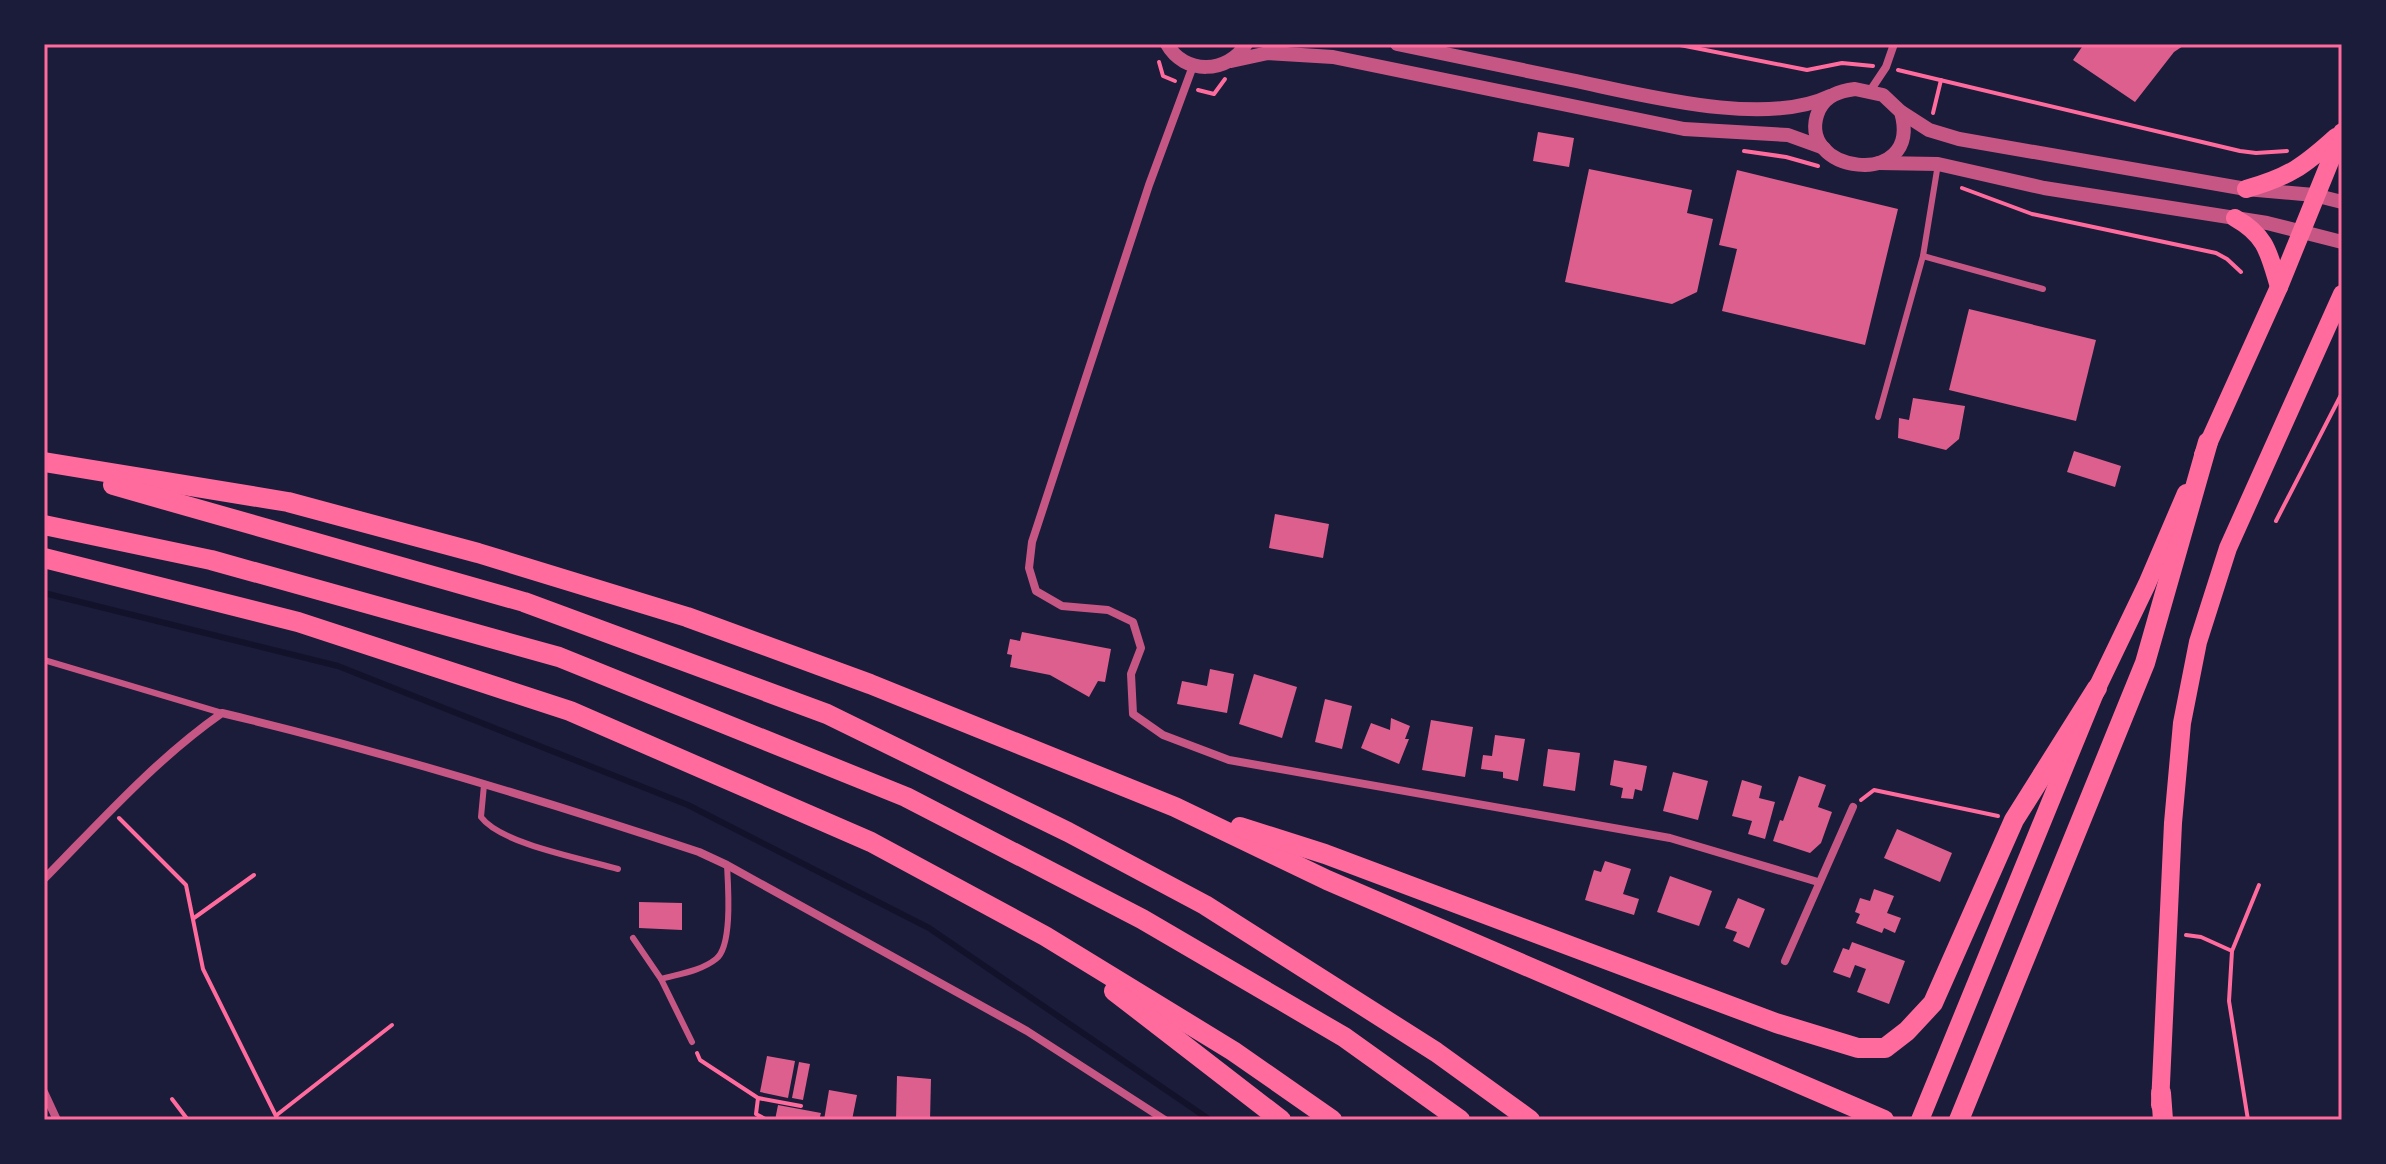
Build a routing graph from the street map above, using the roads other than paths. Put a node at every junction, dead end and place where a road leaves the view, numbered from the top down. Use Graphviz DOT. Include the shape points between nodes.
graph roads {
  1 [pos="1167,44"];
  2 [pos="1246,44"];
  3 [pos="1397,44"];
  4 [pos="1894,44"];
  5 [pos="1231,61"];
  6 [pos="1193,66"];
  7 [pos="1870,91"];
  8 [pos="1830,96"];
  9 [pos="1901,112"];
  10 [pos="2342,132"];
  11 [pos="1824,148"];
  12 [pos="1879,163"];
  13 [pos="1938,164"];
  14 [pos="2246,189"];
  15 [pos="2314,195"];
  16 [pos="2342,202"];
  17 [pos="2235,218"];
  18 [pos="2301,232"];
  19 [pos="2342,242"];
  20 [pos="1923,256"];
  21 [pos="2279,287"];
  22 [pos="2043,289"];
  23 [pos="2342,294"];
  24 [pos="2336,317"];
  25 [pos="1878,417"];
  26 [pos="2208,442"];
  27 [pos="44,464"];
  28 [pos="44,525"];
  29 [pos="44,558"];
  30 [pos="44,660"];
  31 [pos="2097,688"];
  32 [pos="222,713"];
  33 [pos="484,785"];
  34 [pos="1175,807"];
  35 [pos="1853,807"];
  36 [pos="727,865"];
  37 [pos="618,869"];
  38 [pos="44,879"];
  39 [pos="1818,882"];
  40 [pos="1045,936"];
  41 [pos="633,938"];
  42 [pos="1785,961"];
  43 [pos="661,979"];
  44 [pos="692,1042"];
  45 [pos="44,1092"];
  46 [pos="2161,1093"];
  47 [pos="57,1120"];
  48 [pos="1165,1120"];
  49 [pos="1281,1120"];
  50 [pos="1332,1120"];
  51 [pos="1460,1120"];
  52 [pos="1530,1120"];
  53 [pos="1884,1120"];
  54 [pos="1920,1120"];
  55 [pos="1959,1120"];
  56 [pos="2161,1120"];
  1 -- 6 [label="street"];
  2 -- 5 [label="street"];
  3 -- 8 [label="street" via="1706,106 1788,106"];
  4 -- 7 [label="street"];
  5 -- 6 [label="street"];
  5 -- 11 [label="street" via="1268,53 1333,57 1684,129 1788,135"];
  6 -- 39 [label="street" via="1032,542 1029,568 1036,591 1062,606 1108,610 1133,622 1141,648 1131,674 1133,714 1163,735 1229,760 1670,838"];
  7 -- 8 [label="street" via="1845,90"];
  7 -- 9 [label="street"];
  8 -- 11 [label="street" via="1821,105 1816,124"];
  9 -- 12 [label="street" via="1904,136 1899,148"];
  9 -- 14 [label="street" via="1929,130 1959,139"];
  10 -- 14 [label="main road" via="2305,165"];
  10 -- 15 [label="main road"];
  11 -- 12 [label="street" via="1846,163"];
  12 -- 13 [label="street"];
  13 -- 17 [label="street" via="2044,188"];
  13 -- 20 [label="lane"];
  14 -- 15 [label="street"];
  15 -- 16 [label="street"];
  15 -- 18 [label="main road"];
  17 -- 18 [label="street"];
  17 -- 21 [label="main road" via="2252,228 2267,247"];
  18 -- 19 [label="street"];
  18 -- 21 [label="main road"];
  20 -- 22 [label="lane"];
  20 -- 25 [label="lane"];
  21 -- 26 [label="main road"];
  23 -- 24 [label="main road"];
  24 -- 46 [label="main road" via="2228,548 2198,642 2182,723 2173,823"];
  26 -- 31 [label="main road"];
  26 -- 55 [label="highway" via="2145,663"];
  27 -- 34 [label="highway" via="288,502 657,607 870,684"];
  27 -- 52 [label="highway" via="524,602 827,714 1205,905 1436,1052"];
  28 -- 51 [label="highway" via="211,560 559,657 906,797 1142,919 1344,1037"];
  29 -- 40 [label="highway" via="298,622 570,711 871,842"];
  30 -- 32 [label="lane"];
  31 -- 34 [label="highway" via="2014,820 1933,1003 1885,1048 1858,1048 1776,1023 1325,854"];
  31 -- 54 [label="main road"];
  32 -- 33 [label="street"];
  32 -- 38 [label="street" via="152,768"];
  33 -- 36 [label="street"];
  33 -- 37 [label="lane" via="481,817 496,831"];
  34 -- 53 [label="highway" via="1327,880"];
  35 -- 39 [label="street"];
  36 -- 43 [label="lane" via="727,923 719,958"];
  36 -- 48 [label="street" via="1027,1031"];
  39 -- 42 [label="street"];
  40 -- 49 [label="highway"];
  40 -- 50 [label="highway" via="1233,1051"];
  41 -- 43 [label="lane"];
  43 -- 44 [label="lane"];
  45 -- 47 [label="street"];
  46 -- 56 [label="highway"];
}
